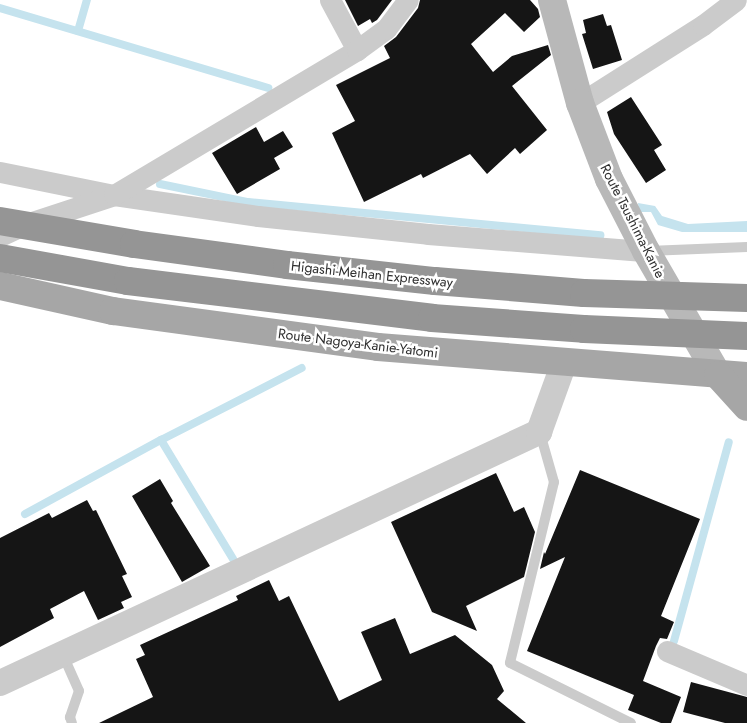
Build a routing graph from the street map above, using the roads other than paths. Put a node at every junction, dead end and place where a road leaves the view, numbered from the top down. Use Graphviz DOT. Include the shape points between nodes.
graph roads {
  1 [pos="330,0"];
  2 [pos="408,0"];
  3 [pos="552,0"];
  4 [pos="736,0"];
  5 [pos="357,50"];
  6 [pos="580,103"];
  7 [pos="0,172"];
  8 [pos="114,195"];
  9 [pos="0,221"];
  10 [pos="0,236"];
  11 [pos="747,247"];
  12 [pos="646,251"];
  13 [pos="0,258"];
  14 [pos="0,286"];
  15 [pos="747,298"];
  16 [pos="747,336"];
  17 [pos="564,363"];
  18 [pos="718,375"];
  19 [pos="747,376"];
  20 [pos="747,407"];
  21 [pos="539,432"];
  22 [pos="667,651"];
  23 [pos="62,654"];
  24 [pos="0,683"];
  25 [pos="747,685"];
  26 [pos="72,723"];
  27 [pos="632,723"];
  1 -- 5 [label="street"];
  2 -- 5 [label="street" via="386,29"];
  3 -- 6 [label="main road, Route Tsushima-Kanie"];
  4 -- 6 [label="street" via="703,25"];
  5 -- 8 [label="street"];
  6 -- 12 [label="main road, Route Tsushima-Kanie" via="609,179"];
  7 -- 8 [label="street"];
  8 -- 10 [label="street"];
  8 -- 12 [label="street" via="268,217 428,234"];
  9 -- 15 [label="highway, Higashi-Meihan Expressway, bridge" via="287,266 584,293"];
  11 -- 12 [label="lane"];
  12 -- 18 [label="main road, Route Tsushima-Kanie"];
  13 -- 16 [label="highway, bridge" via="128,281 432,318"];
  14 -- 17 [label="main road, Route Nagoya-Kanie-Yatomi" via="113,311 198,323 378,347"];
  17 -- 18 [label="main road, Route Nagoya-Kanie-Yatomi"];
  17 -- 21 [label="street"];
  18 -- 19 [label="main road, Route Nagoya-Kanie-Yatomi"];
  18 -- 20 [label="main road"];
  21 -- 23 [label="street"];
  21 -- 27 [label="lane" via="554,482 510,663"];
  22 -- 25 [label="street"];
  23 -- 24 [label="street"];
  23 -- 26 [label="lane" via="79,691 70,717"];
}
